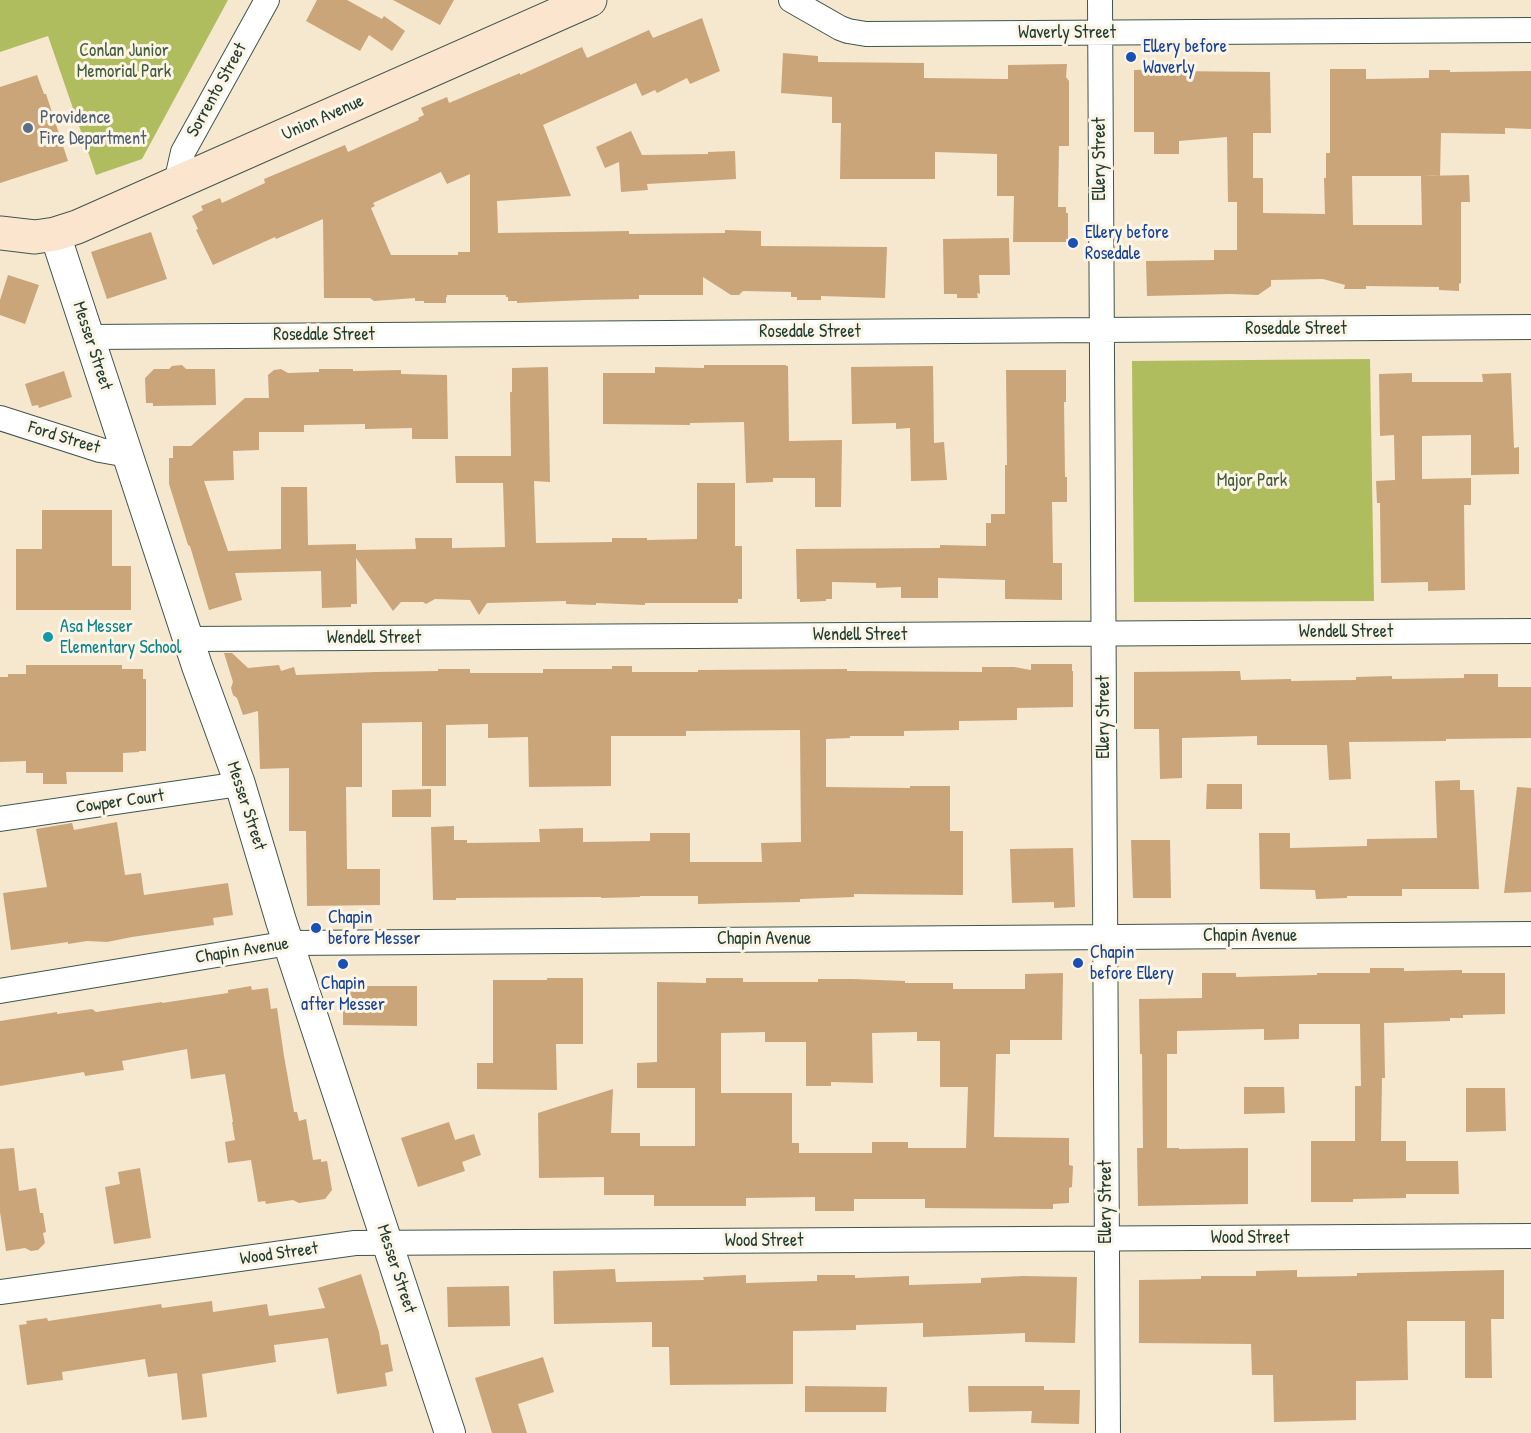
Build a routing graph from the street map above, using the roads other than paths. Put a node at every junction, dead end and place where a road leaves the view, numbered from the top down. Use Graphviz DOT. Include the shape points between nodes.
graph roads {
  1 [pos="267,0"];
  2 [pos="590,0"];
  3 [pos="790,0"];
  4 [pos="1100,0"];
  5 [pos="1531,30"];
  6 [pos="1100,33"];
  7 [pos="176,183"];
  8 [pos="0,233"];
  9 [pos="55,234"];
  10 [pos="1531,327"];
  11 [pos="1101,330"];
  12 [pos="89,337"];
  13 [pos="0,418"];
  14 [pos="128,455"];
  15 [pos="1531,631"];
  16 [pos="1103,634"];
  17 [pos="189,639"];
  18 [pos="240,784"];
  19 [pos="0,819"];
  20 [pos="1531,934"];
  21 [pos="1105,937"];
  22 [pos="288,943"];
  23 [pos="0,990"];
  24 [pos="1531,1236"];
  25 [pos="1107,1239"];
  26 [pos="387,1243"];
  27 [pos="0,1292"];
  28 [pos="450,1433"];
  29 [pos="1108,1433"];
  1 -- 7 [label="street, Sorrento Street" via="183,152"];
  2 -- 7 [label="main road, Union Avenue"];
  3 -- 6 [label="street, Waverly Street" via="840,28 866,34"];
  4 -- 6 [label="street, Ellery Street"];
  5 -- 6 [label="street, Waverly Street"];
  6 -- 11 [label="street, Ellery Street"];
  7 -- 9 [label="main road, Union Avenue"];
  8 -- 9 [label="main road" via="35,237"];
  9 -- 12 [label="street, Messer Street"];
  10 -- 11 [label="street, Rosedale Street"];
  11 -- 12 [label="street, Rosedale Street"];
  11 -- 16 [label="street, Ellery Street"];
  12 -- 14 [label="street, Messer Street"];
  13 -- 14 [label="street, Ford Street"];
  14 -- 17 [label="street, Messer Street"];
  15 -- 16 [label="street, Wendell Street"];
  16 -- 17 [label="street, Wendell Street"];
  16 -- 21 [label="street, Ellery Street"];
  17 -- 18 [label="street, Messer Street"];
  18 -- 19 [label="street, Cowper Court"];
  18 -- 22 [label="street, Messer Street"];
  20 -- 21 [label="street, Chapin Avenue"];
  21 -- 22 [label="street, Chapin Avenue"];
  21 -- 25 [label="street, Ellery Street"];
  22 -- 23 [label="street, Chapin Avenue"];
  22 -- 26 [label="street, Messer Street"];
  24 -- 25 [label="street, Wood Street"];
  25 -- 26 [label="street, Wood Street"];
  25 -- 29 [label="street, Ellery Street"];
  26 -- 27 [label="street, Wood Street" via="355,1243"];
  26 -- 28 [label="street, Messer Street"];
}
